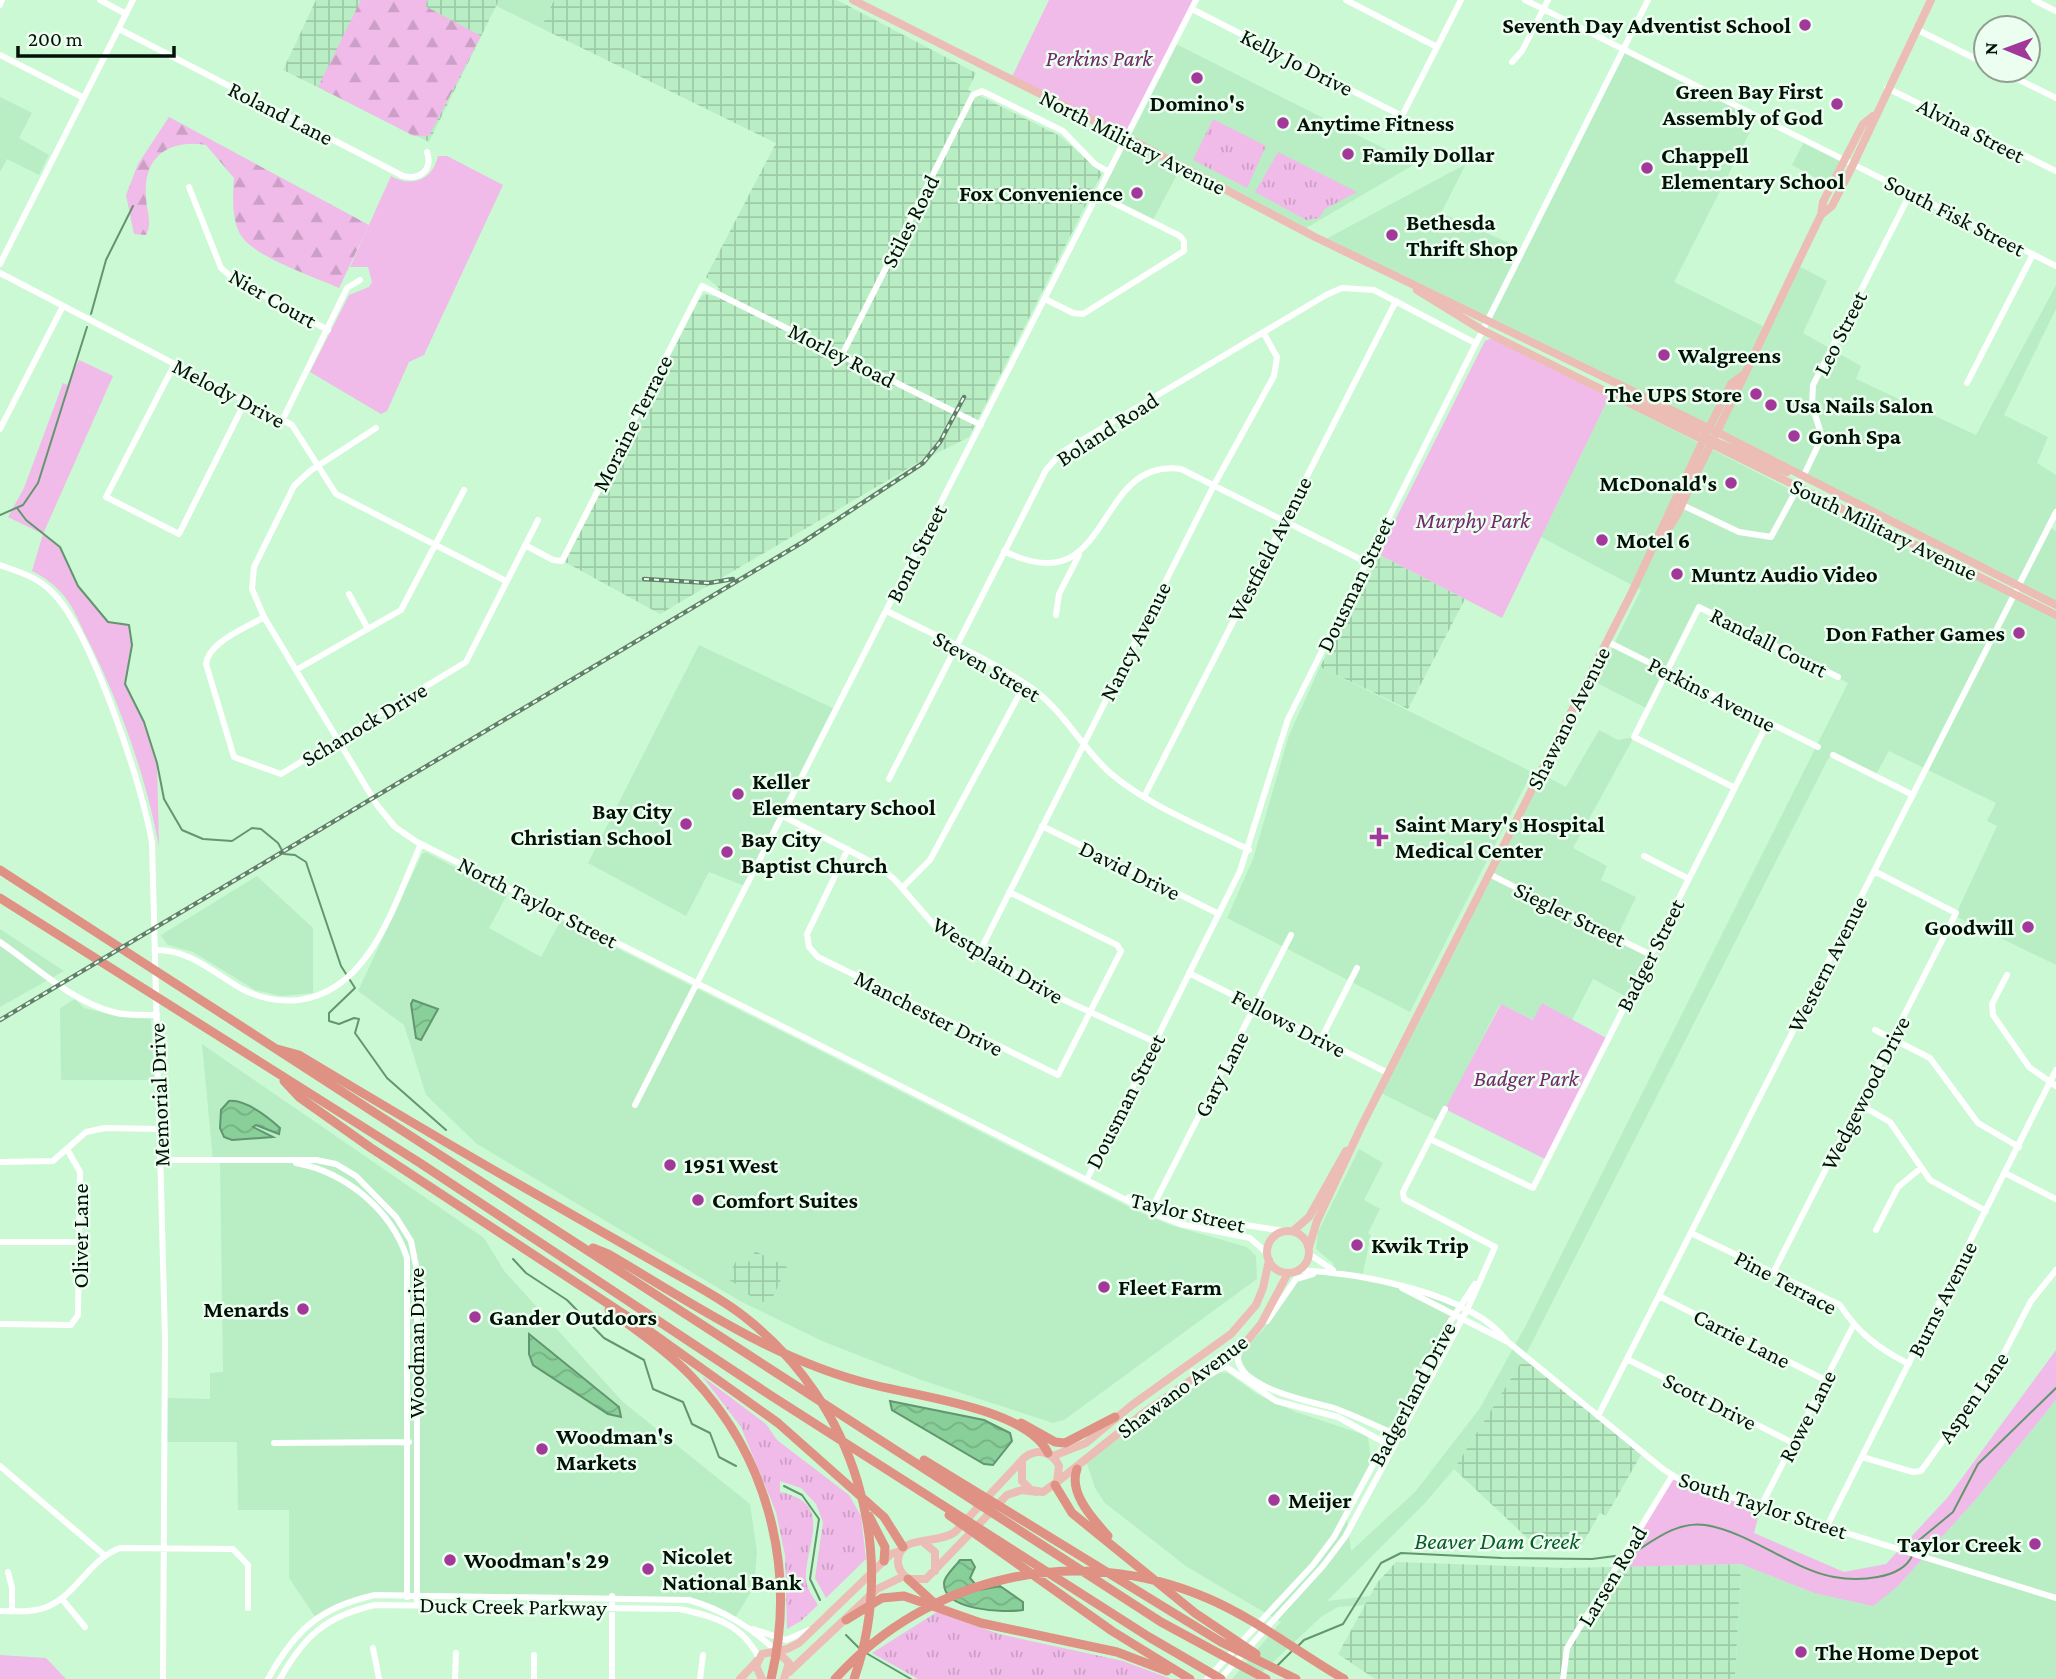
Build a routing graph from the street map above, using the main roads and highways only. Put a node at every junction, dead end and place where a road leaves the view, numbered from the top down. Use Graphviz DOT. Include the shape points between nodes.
graph roads {
  1 [pos="853,0"];
  2 [pos="1931,0"];
  3 [pos="1412,285"];
  4 [pos="1710,436"];
  5 [pos="2016,590"];
  6 [pos="2056,605"];
  7 [pos="2056,615"];
  8 [pos="0,870"];
  9 [pos="0,898"];
  10 [pos="272,1048"];
  11 [pos="275,1070"];
  12 [pos="1362,1125"];
  13 [pos="1293,1231"];
  14 [pos="582,1244"];
  15 [pos="1309,1251"];
  16 [pos="1268,1256"];
  17 [pos="1288,1273"];
  18 [pos="573,1280"];
  19 [pos="999,1415"];
  20 [pos="1115,1417"];
  21 [pos="1050,1455"];
  22 [pos="1022,1462"];
  23 [pos="1077,1469"];
  24 [pos="1056,1484"];
  25 [pos="848,1486"];
  26 [pos="1037,1492"];
  27 [pos="1017,1521"];
  28 [pos="920,1541"];
  29 [pos="995,1541"];
  30 [pos="1114,1546"];
  31 [pos="902,1549"];
  32 [pos="884,1561"];
  33 [pos="934,1571"];
  34 [pos="906,1577"];
  35 [pos="962,1617"];
  36 [pos="846,1620"];
  37 [pos="1224,1639"];
  38 [pos="776,1650"];
  39 [pos="758,1660"];
  40 [pos="788,1676"];
  41 [pos="1297,1677"];
  42 [pos="1340,1677"];
  43 [pos="740,1679"];
  44 [pos="762,1679"];
  45 [pos="771,1679"];
  46 [pos="835,1679"];
  47 [pos="854,1679"];
  48 [pos="1189,1679"];
  49 [pos="1221,1679"];
  50 [pos="1266,1679"];
  1 -- 3 [label="main road, North Military Avenue"];
  2 -- 4 [label="main road, Shawano Avenue" via="1871,128 1849,162 1832,206 1821,215 1740,388"];
  3 -- 4 [label="main road, North Military Avenue"];
  3 -- 4 [label="main road, North Military Avenue" via="1482,330 1626,401"];
  4 -- 5 [label="main road, South Military Avenue" via="1803,477"];
  4 -- 5 [label="main road, South Military Avenue" via="1798,487"];
  4 -- 12 [label="main road, Shawano Avenue" via="1665,534 1659,536"];
  5 -- 6 [label="main road, South Military Avenue"];
  5 -- 7 [label="main road, South Military Avenue"];
  8 -- 10 [label="highway"];
  9 -- 11 [label="highway"];
  10 -- 14 [label="highway"];
  10 -- 47 [label="highway" via="299,1055 728,1305 770,1339 811,1385 838,1430 857,1479 867,1521 872,1577 866,1633"];
  11 -- 18 [label="highway" via="299,1097"];
  11 -- 29 [label="highway"];
  12 -- 13 [label="main road, Shawano Avenue" via="1309,1217"];
  12 -- 15 [label="main road, Shawano Avenue" via="1317,1222"];
  13 -- 15 [label="main road" via="1303,1237"];
  13 -- 16 [label="main road" via="1271,1239"];
  14 -- 19 [label="highway" via="608,1254 717,1320 796,1360 855,1380"];
  14 -- 27 [label="highway" via="876,1436"];
  15 -- 17 [label="main road" via="1299,1270"];
  16 -- 17 [label="main road" via="1276,1269"];
  16 -- 20 [label="main road, Shawano Avenue" via="1263,1289 1245,1321"];
  17 -- 23 [label="main road, Shawano Avenue" via="1261,1324 1244,1343 1155,1405"];
  18 -- 25 [label="highway" via="734,1390"];
  18 -- 45 [label="highway" via="582,1292 678,1364 730,1424 752,1465 770,1514 779,1558 780,1619"];
  19 -- 20 [label="highway" via="1059,1443 1072,1441"];
  19 -- 21 [label="highway" via="1042,1444"];
  20 -- 21 [label="main road, Shawano Avenue" via="1078,1448"];
  21 -- 22 [label="main road" via="1036,1452"];
  21 -- 24 [label="main road" via="1060,1471"];
  22 -- 26 [label="main road" via="1022,1481"];
  22 -- 28 [label="main road" via="955,1532 941,1540"];
  23 -- 24 [label="main road, Shawano Avenue"];
  23 -- 30 [label="highway" via="1074,1480 1081,1499"];
  24 -- 26 [label="main road"];
  24 -- 30 [label="highway" via="1065,1506"];
  25 -- 31 [label="highway" via="891,1523"];
  25 -- 32 [label="highway" via="882,1540"];
  26 -- 33 [label="main road" via="1007,1495"];
  27 -- 37 [label="highway"];
  27 -- 50 [label="highway" via="1216,1654"];
  28 -- 31 [label="main road"];
  28 -- 33 [label="main road" via="935,1552"];
  29 -- 48 [label="highway" via="1112,1631"];
  29 -- 49 [label="highway"];
  30 -- 37 [label="highway"];
  31 -- 32 [label="main road"];
  31 -- 34 [label="main road" via="898,1564"];
  32 -- 38 [label="main road" via="794,1646"];
  33 -- 34 [label="main road" via="920,1581"];
  34 -- 35 [label="highway" via="921,1594"];
  34 -- 36 [label="main road" via="877,1589"];
  35 -- 36 [label="highway" via="896,1595 879,1599"];
  35 -- 48 [label="highway" via="1117,1651"];
  36 -- 40 [label="main road"];
  37 -- 41 [label="highway"];
  38 -- 39 [label="main road" via="766,1651"];
  38 -- 40 [label="main road" via="788,1659"];
  39 -- 43 [label="main road"];
  39 -- 44 [label="main road"];
  42 -- 46 [label="highway" via="1203,1597 1136,1576 1078,1570 998,1580 938,1601 881,1636"];
}
